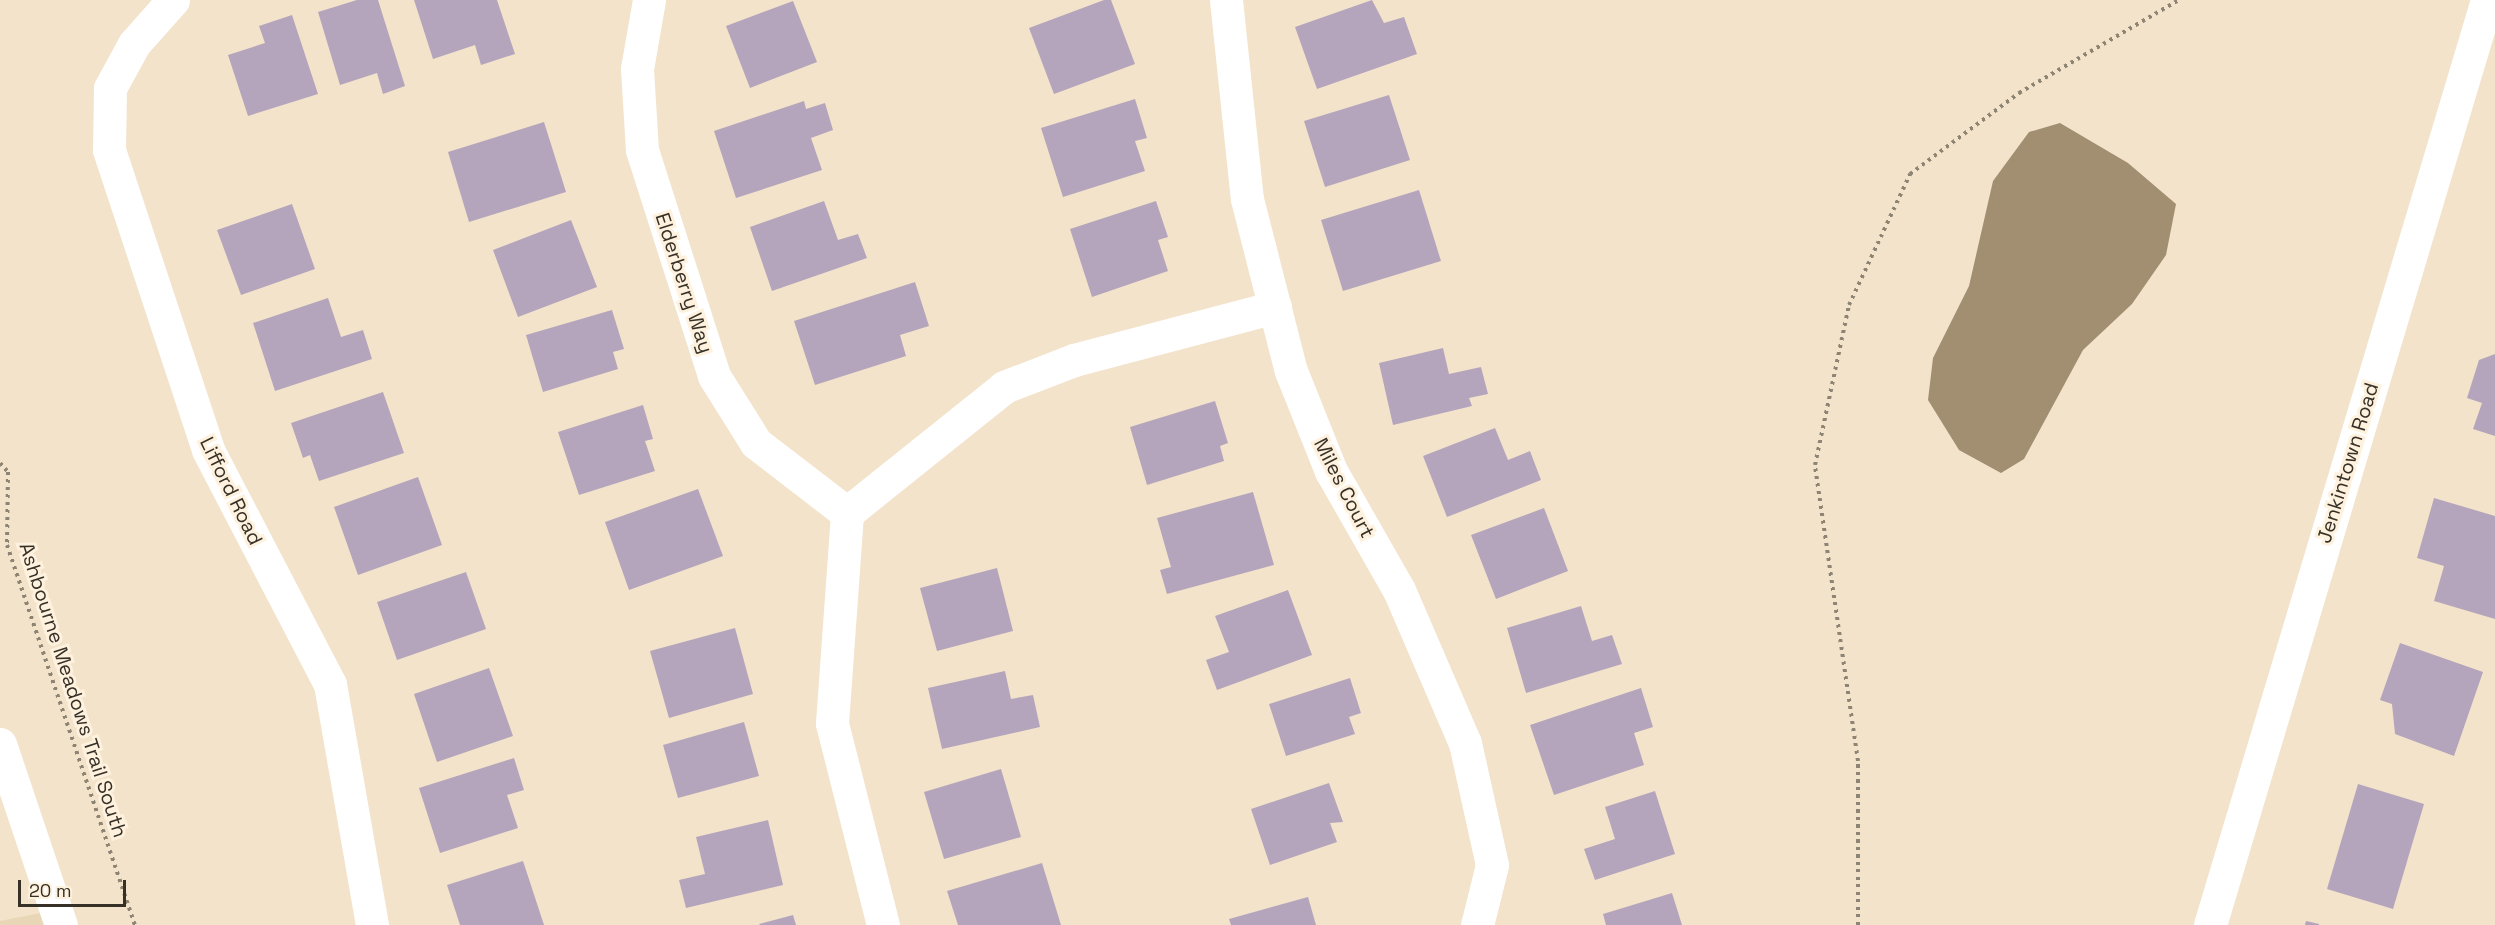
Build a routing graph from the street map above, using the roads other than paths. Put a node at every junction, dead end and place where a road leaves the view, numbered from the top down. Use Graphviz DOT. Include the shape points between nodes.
graph roads {
  1 [pos="172,0"];
  2 [pos="649,0"];
  3 [pos="1226,0"];
  4 [pos="2487,0"];
  5 [pos="1275,307"];
  6 [pos="847,513"];
  7 [pos="0,744"];
  8 [pos="61,925"];
  9 [pos="372,925"];
  10 [pos="883,925"];
  11 [pos="1477,925"];
  12 [pos="2210,925"];
  1 -- 9 [label="street, Lifford Road" via="134,44 110,88 109,150 208,450 330,684"];
  2 -- 6 [label="street, Elderberry Way" via="637,69 642,150 714,376 756,443"];
  3 -- 5 [label="street, Miles Court" via="1247,199"];
  4 -- 12 [label="street, Jenkintown Road"];
  5 -- 6 [label="street" via="1074,360 1004,387"];
  5 -- 11 [label="street, Miles Court" via="1291,370 1331,471 1399,590 1465,743 1492,865"];
  6 -- 10 [label="street" via="832,723"];
  7 -- 8 [label="street"];
}
